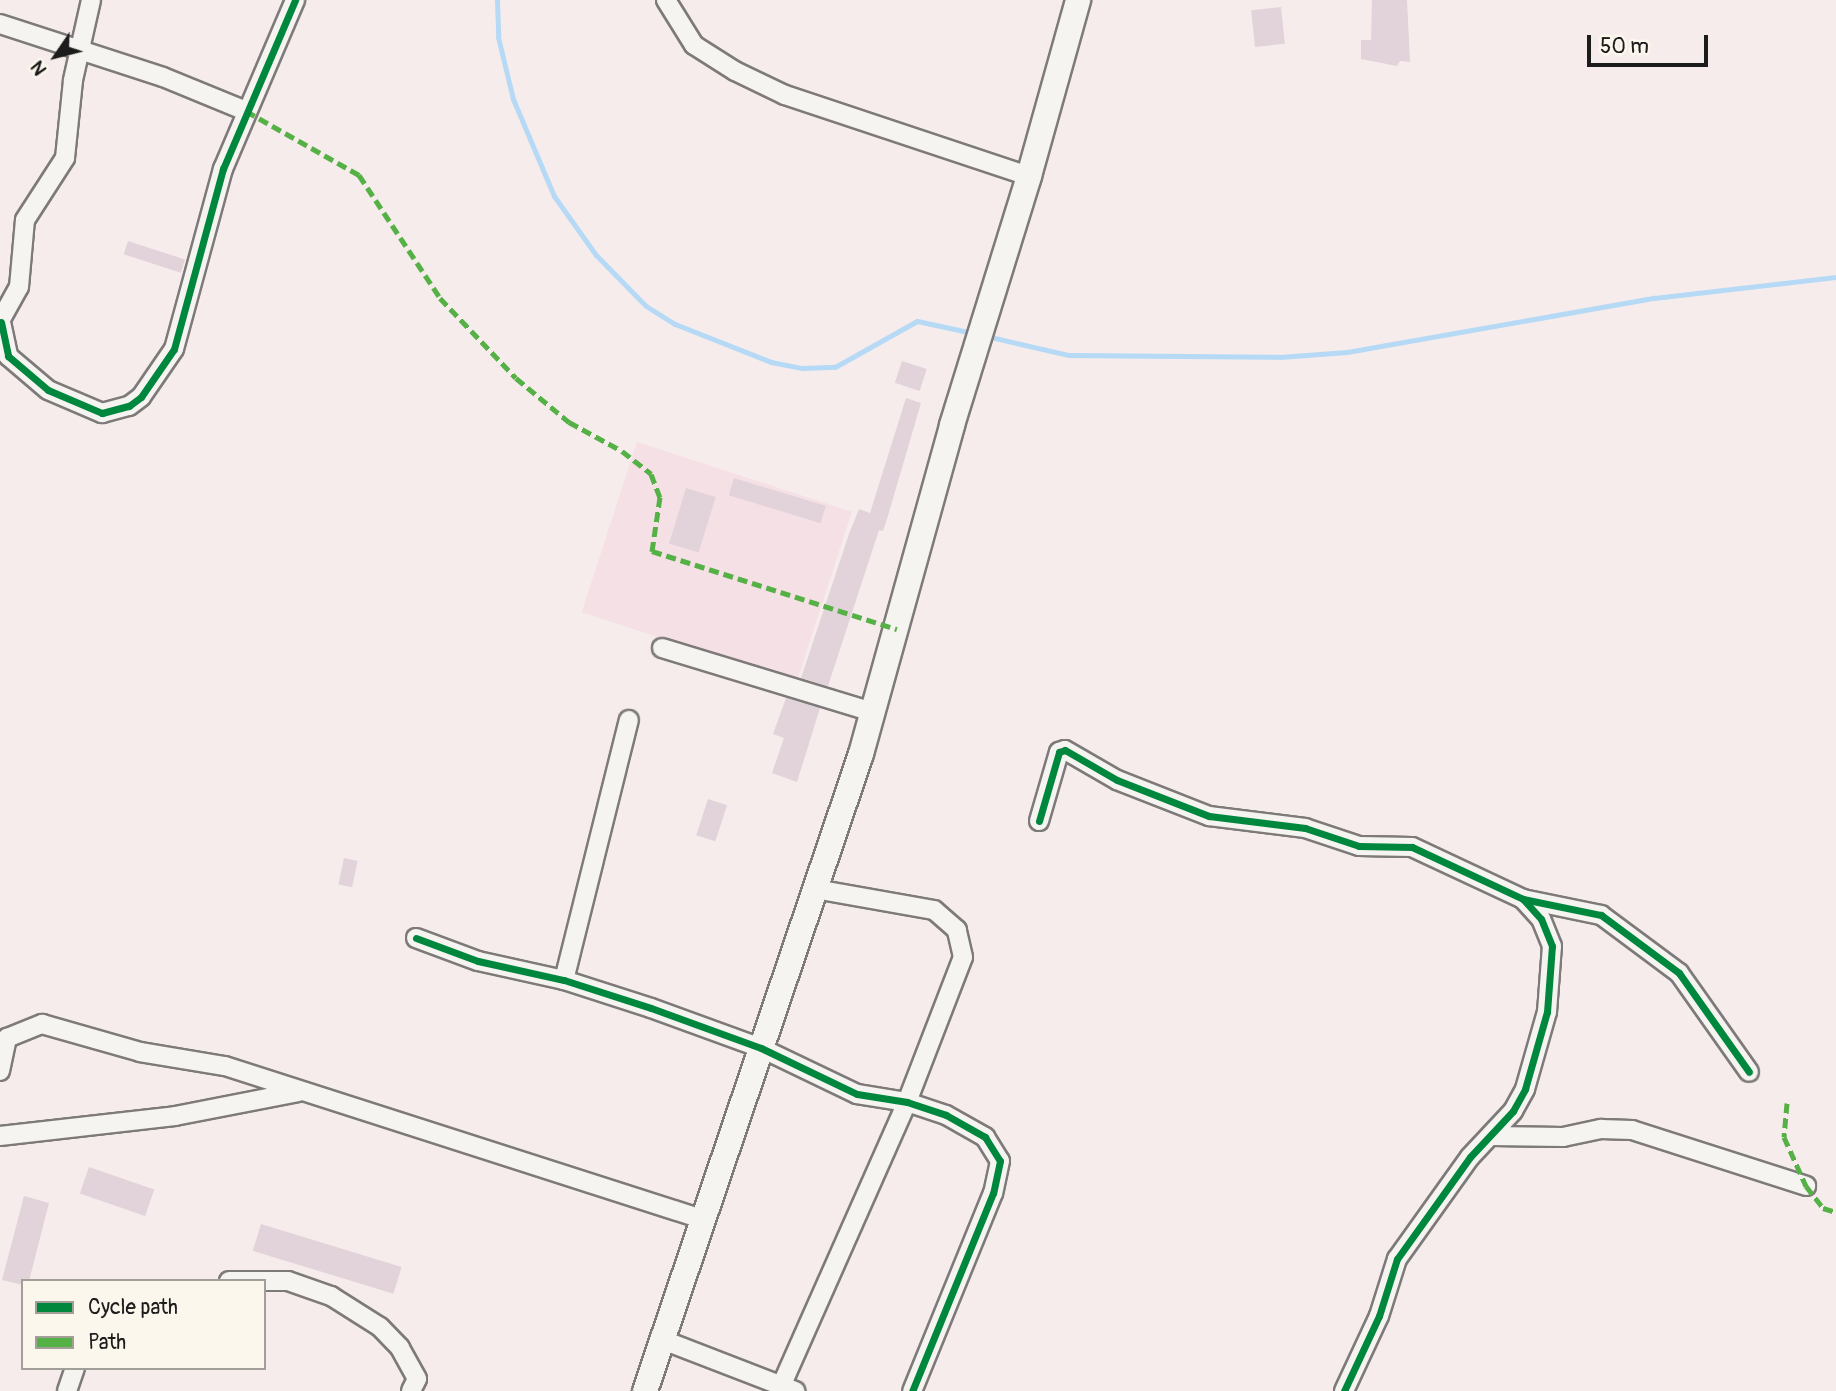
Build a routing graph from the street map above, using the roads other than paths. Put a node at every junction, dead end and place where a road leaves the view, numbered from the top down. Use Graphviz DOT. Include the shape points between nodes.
graph roads {
  1 [pos="91,0"];
  2 [pos="295,0"];
  3 [pos="666,0"];
  4 [pos="1077,0"];
  5 [pos="0,24"];
  6 [pos="80,48"];
  7 [pos="246,111"];
  8 [pos="1029,176"];
  9 [pos="0,322"];
  10 [pos="662,648"];
  11 [pos="873,712"];
  12 [pos="629,720"];
  13 [pos="1039,821"];
  14 [pos="815,889"];
  15 [pos="1523,899"];
  16 [pos="416,938"];
  17 [pos="564,980"];
  18 [pos="761,1048"];
  19 [pos="0,1071"];
  20 [pos="1749,1072"];
  21 [pos="298,1092"];
  22 [pos="907,1102"];
  23 [pos="0,1136"];
  24 [pos="1492,1136"];
  25 [pos="1806,1186"];
  26 [pos="705,1220"];
  27 [pos="266,1281"];
  28 [pos="663,1340"];
  29 [pos="74,1370"];
  30 [pos="419,1387"];
  31 [pos="785,1389"];
  32 [pos="67,1391"];
  33 [pos="645,1391"];
  34 [pos="912,1391"];
  35 [pos="1344,1391"];
  1 -- 6 [label="street"];
  2 -- 7 [label="street"];
  3 -- 8 [label="street" via="694,45 785,95"];
  4 -- 8 [label="main road"];
  5 -- 6 [label="street"];
  6 -- 7 [label="street"];
  6 -- 9 [label="street" via="65,158 25,220 19,287"];
  7 -- 9 [label="street" via="200,241 174,349 141,397 122,409 102,413 48,390 8,355"];
  8 -- 11 [label="main road" via="951,425"];
  10 -- 11 [label="street"];
  11 -- 14 [label="main road"];
  12 -- 17 [label="street"];
  13 -- 15 [label="street" via="1059,752 1065,750 1117,780 1209,816 1305,828 1359,846 1412,847"];
  14 -- 18 [label="main road"];
  14 -- 22 [label="street" via="927,907 957,930 962,943 960,971"];
  15 -- 20 [label="street" via="1588,910 1668,962"];
  15 -- 24 [label="street" via="1545,925 1552,946 1547,1012 1524,1089"];
  16 -- 17 [label="street" via="478,961"];
  17 -- 18 [label="street"];
  18 -- 22 [label="street" via="857,1094"];
  18 -- 26 [label="main road"];
  19 -- 21 [label="street" via="7,1038 42,1024 140,1052 225,1066"];
  21 -- 23 [label="street" via="176,1116"];
  21 -- 26 [label="street"];
  22 -- 31 [label="street"];
  22 -- 34 [label="street" via="946,1115 985,1137 1000,1161 963,1274"];
  24 -- 25 [label="street" via="1563,1137 1601,1129 1632,1130"];
  24 -- 35 [label="street" via="1470,1157 1393,1267 1379,1316"];
  26 -- 28 [label="main road"];
  27 -- 30 [label="street" via="288,1281 331,1296 380,1327 400,1348"];
  28 -- 31 [label="street"];
  28 -- 33 [label="main road"];
  29 -- 32 [label="street"];
}
